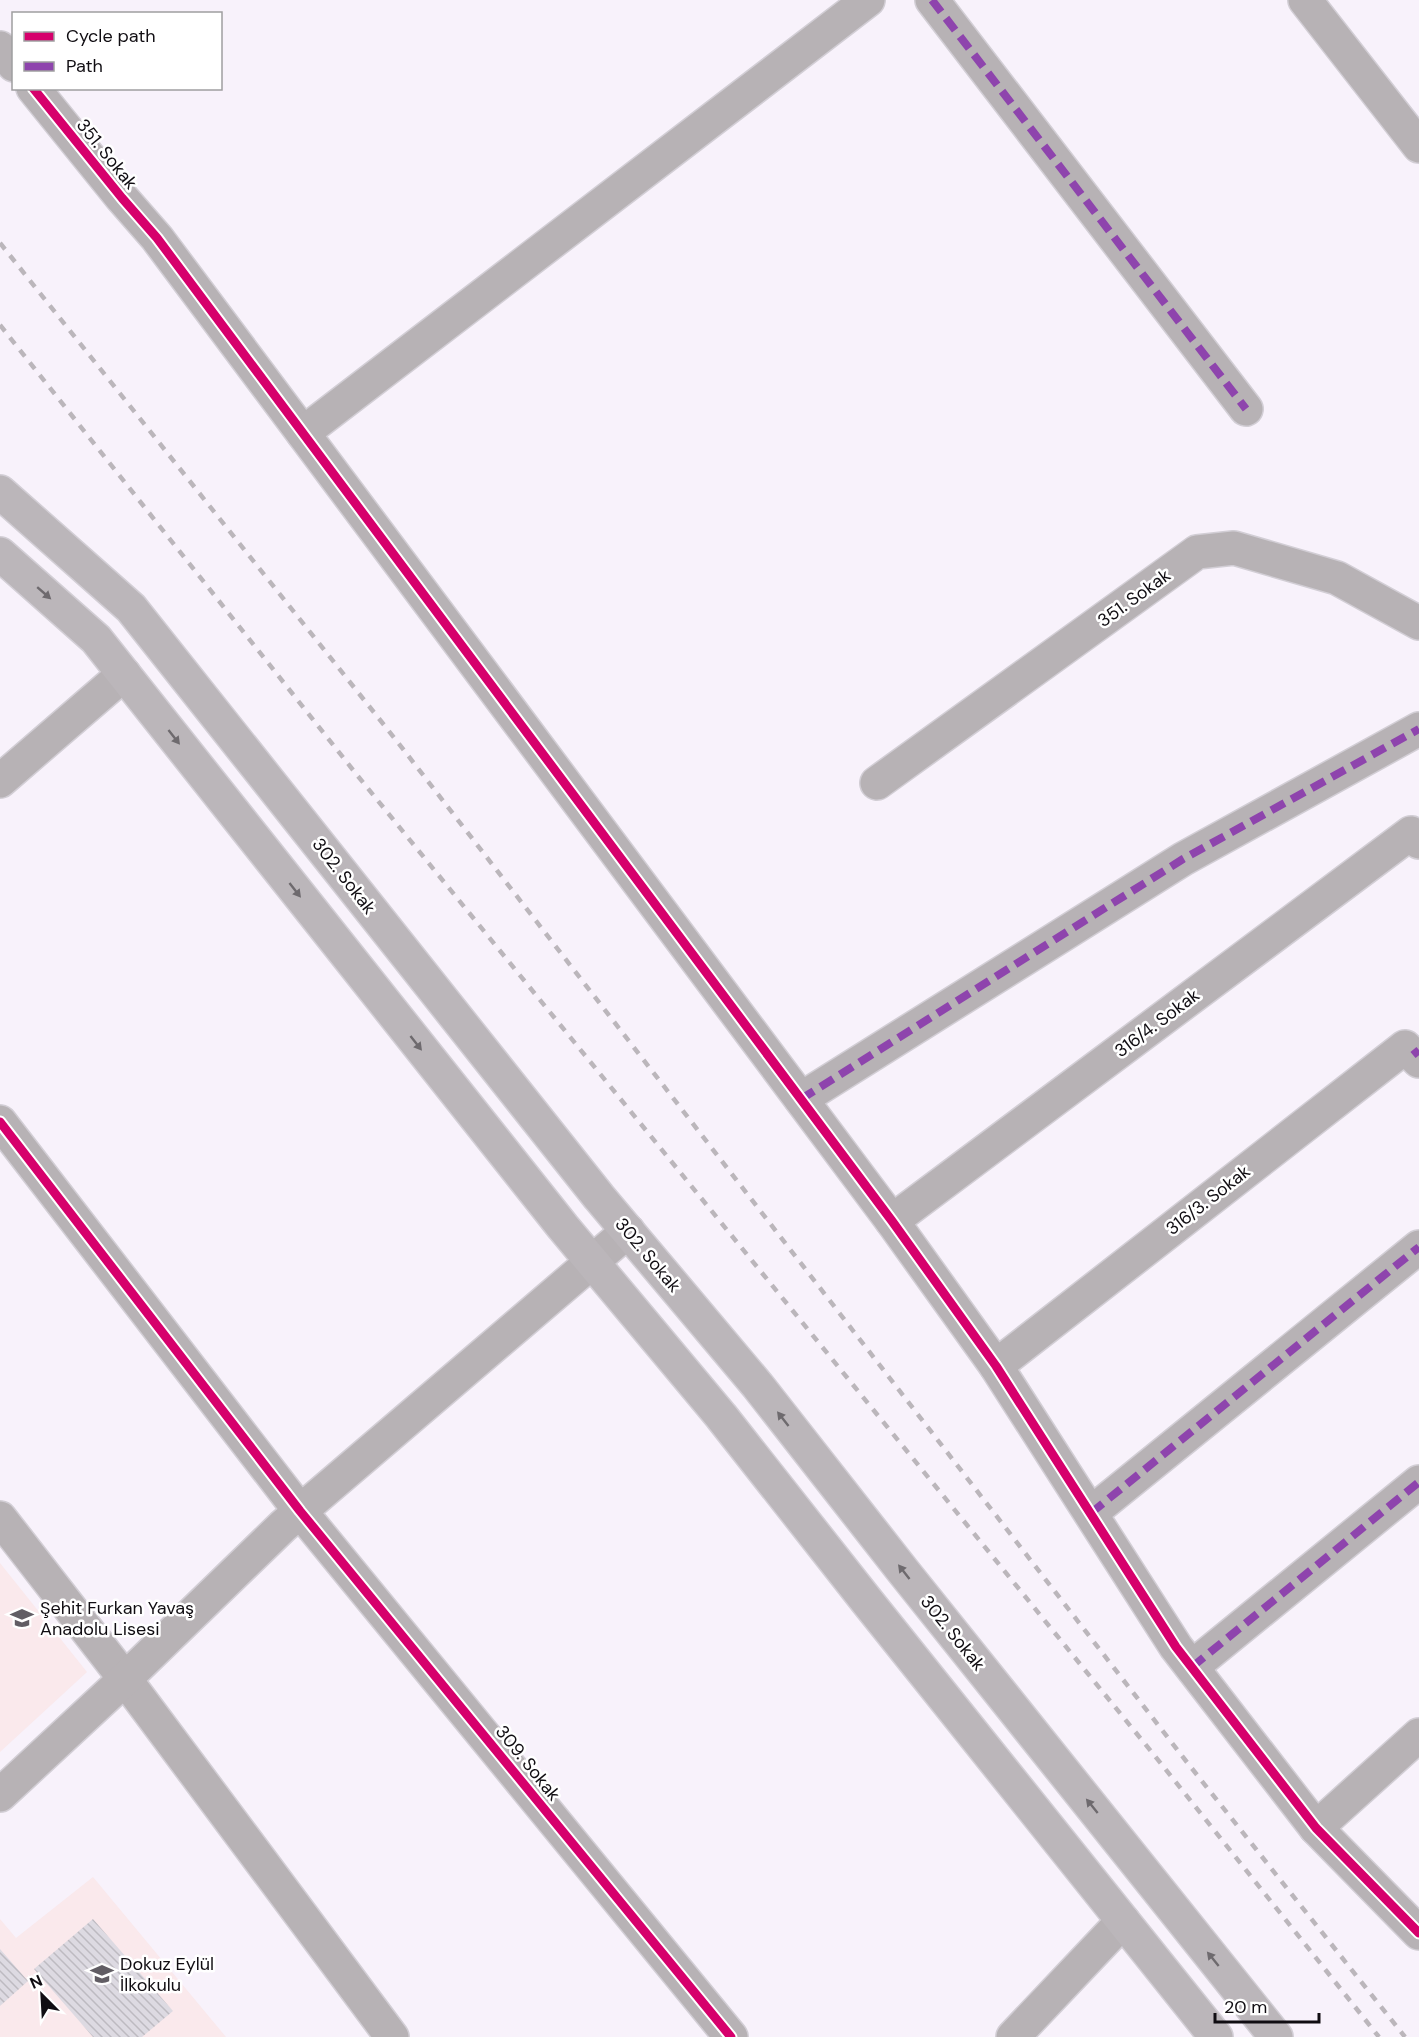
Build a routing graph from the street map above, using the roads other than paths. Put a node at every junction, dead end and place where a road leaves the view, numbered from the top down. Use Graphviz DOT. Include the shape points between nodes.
graph roads {
  1 [pos="868,0"];
  2 [pos="932,0"];
  3 [pos="1305,0"];
  4 [pos="0,48"];
  5 [pos="12,63"];
  6 [pos="35,90"];
  7 [pos="1419,146"];
  8 [pos="1246,408"];
  9 [pos="303,433"];
  10 [pos="0,492"];
  11 [pos="0,554"];
  12 [pos="1419,623"];
  13 [pos="124,674"];
  14 [pos="1419,729"];
  15 [pos="0,781"];
  16 [pos="878,783"];
  17 [pos="1419,842"];
  18 [pos="1417,1056"];
  19 [pos="801,1099"];
  20 [pos="0,1122"];
  21 [pos="892,1221"];
  22 [pos="628,1231"];
  23 [pos="1419,1247"];
  24 [pos="592,1261"];
  25 [pos="996,1366"];
  26 [pos="1419,1482"];
  27 [pos="300,1511"];
  28 [pos="1091,1513"];
  29 [pos="0,1518"];
  30 [pos="1192,1667"];
  31 [pos="124,1679"];
  32 [pos="1419,1735"];
  33 [pos="0,1795"];
  34 [pos="1316,1828"];
  35 [pos="1123,1921"];
  36 [pos="1419,1933"];
  37 [pos="392,2037"];
  38 [pos="730,2037"];
  39 [pos="1013,2037"];
  40 [pos="1216,2037"];
  41 [pos="1276,2037"];
  1 -- 9 [label="street"];
  2 -- 8 [label="street"];
  3 -- 7 [label="street"];
  4 -- 5 [label="street"];
  6 -- 9 [label="street, 351. Sokak" via="157,238"];
  9 -- 19 [label="street, 351. Sokak"];
  10 -- 22 [label="main road, 302. Sokak" via="131,608"];
  11 -- 13 [label="main road, one-way" via="96,639"];
  12 -- 16 [label="street, 351. Sokak" via="1337,578 1233,548 1197,552"];
  13 -- 15 [label="street"];
  13 -- 24 [label="main road, one-way"];
  14 -- 19 [label="street" via="1183,859"];
  17 -- 21 [label="street, 316/4. Sokak" via="1411,832"];
  18 -- 25 [label="street, 316/3. Sokak" via="1406,1047"];
  19 -- 21 [label="street, 351. Sokak"];
  20 -- 27 [label="street, 309. Sokak"];
  21 -- 25 [label="street, 351. Sokak"];
  22 -- 24 [label="street"];
  41 -- 22 [label="main road, 302. Sokak, one-way" via="758,1386"];
  23 -- 28 [label="street"];
  24 -- 27 [label="street"];
  24 -- 35 [label="main road" via="721,1416"];
  25 -- 28 [label="street, 351. Sokak"];
  26 -- 30 [label="street"];
  27 -- 31 [label="street"];
  27 -- 38 [label="street, 309. Sokak"];
  28 -- 30 [label="street, 351. Sokak"];
  29 -- 31 [label="street"];
  30 -- 34 [label="street, 351. Sokak"];
  31 -- 33 [label="street"];
  31 -- 37 [label="street"];
  32 -- 34 [label="street"];
  34 -- 36 [label="street, 351. Sokak"];
  35 -- 39 [label="street"];
  35 -- 40 [label="main road"];
}
